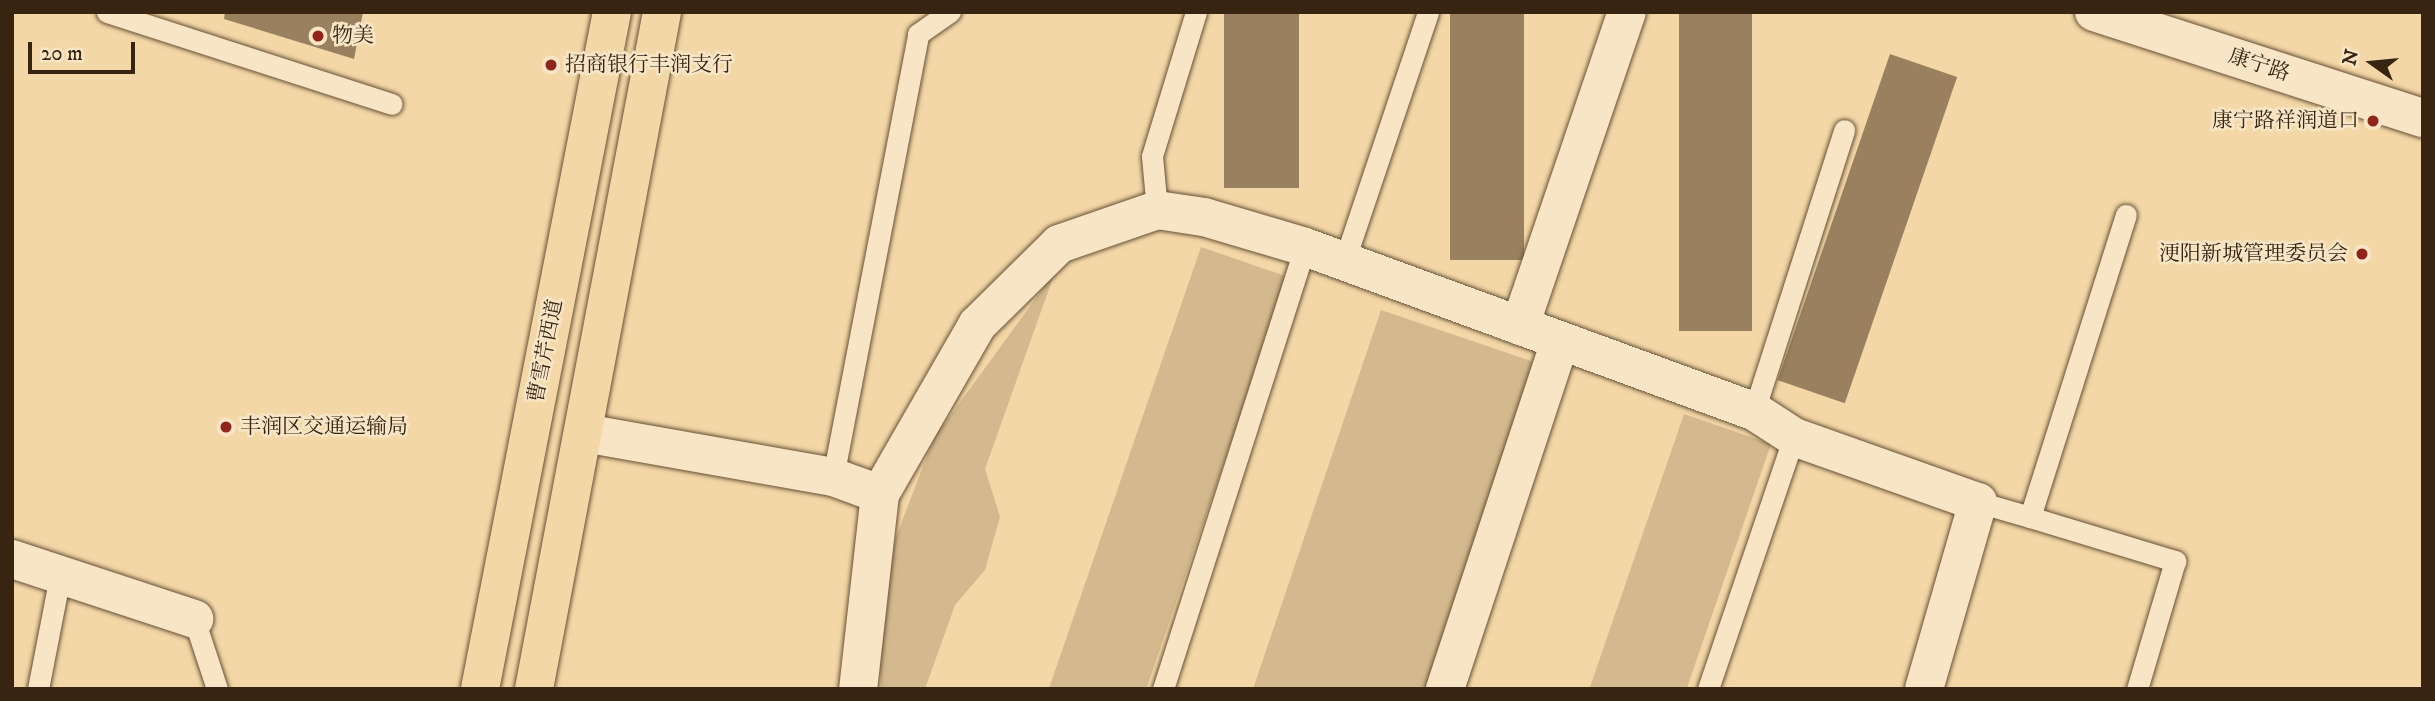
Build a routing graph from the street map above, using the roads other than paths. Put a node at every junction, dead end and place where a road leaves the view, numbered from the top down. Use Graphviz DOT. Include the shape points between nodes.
graph roads {
  1 [pos="107,12"];
  2 [pos="612,12"];
  3 [pos="662,12"];
  4 [pos="950,12"];
  5 [pos="1428,12"];
  6 [pos="1627,12"];
  7 [pos="2094,12"];
  8 [pos="1191,14"];
  9 [pos="392,104"];
  10 [pos="2423,118"];
  11 [pos="1844,130"];
  12 [pos="1157,210"];
  13 [pos="2126,215"];
  14 [pos="1305,247"];
  15 [pos="1344,262"];
  16 [pos="1520,326"];
  17 [pos="1560,341"];
  18 [pos="1754,411"];
  19 [pos="584,433"];
  20 [pos="1794,437"];
  21 [pos="833,477"];
  22 [pos="880,495"];
  23 [pos="1978,502"];
  24 [pos="2029,517"];
  25 [pos="12,559"];
  26 [pos="60,576"];
  27 [pos="194,619"];
  28 [pos="38,689"];
  29 [pos="216,689"];
  30 [pos="480,689"];
  31 [pos="534,689"];
  32 [pos="858,689"];
  33 [pos="1163,689"];
  34 [pos="1445,689"];
  35 [pos="1708,689"];
  36 [pos="1924,689"];
  37 [pos="2137,689"];
  1 -- 9 [label="lane"];
  2 -- 30 [label="main road, 曹雪芹西道"];
  3 -- 19 [label="main road"];
  4 -- 21 [label="lane" via="918,34"];
  5 -- 15 [label="lane"];
  6 -- 16 [label="street"];
  7 -- 10 [label="street, 康宁路"];
  8 -- 12 [label="lane" via="1152,156"];
  11 -- 18 [label="lane"];
  12 -- 14 [label="street" via="1204,217"];
  12 -- 22 [label="street" via="1059,244 977,325"];
  13 -- 24 [label="lane"];
  14 -- 15 [label="street"];
  14 -- 33 [label="lane"];
  15 -- 16 [label="street"];
  16 -- 17 [label="street"];
  17 -- 18 [label="street"];
  17 -- 34 [label="street"];
  18 -- 20 [label="street"];
  19 -- 21 [label="street"];
  19 -- 31 [label="main road"];
  20 -- 23 [label="street"];
  20 -- 35 [label="lane"];
  21 -- 22 [label="street"];
  22 -- 32 [label="street"];
  23 -- 24 [label="lane"];
  23 -- 36 [label="street"];
  24 -- 37 [label="lane" via="2175,561"];
  25 -- 26 [label="street"];
  26 -- 27 [label="street"];
  26 -- 28 [label="lane"];
  27 -- 29 [label="lane"];
}
